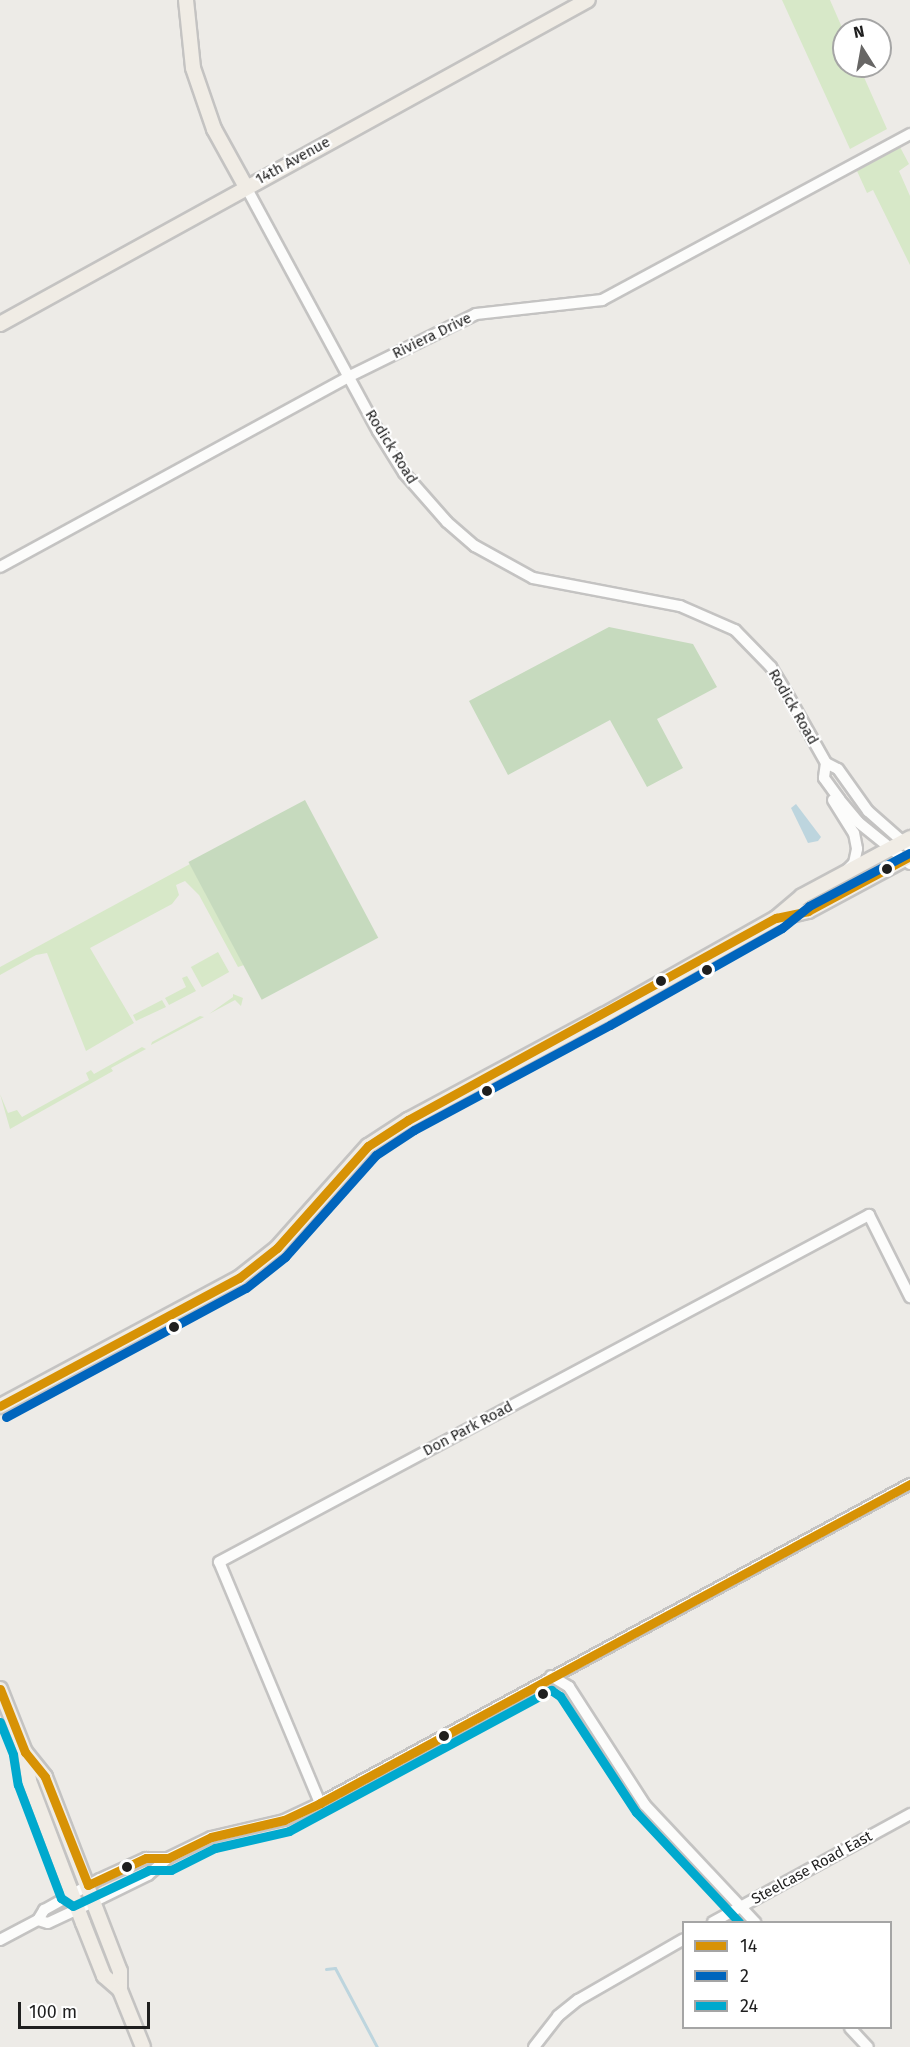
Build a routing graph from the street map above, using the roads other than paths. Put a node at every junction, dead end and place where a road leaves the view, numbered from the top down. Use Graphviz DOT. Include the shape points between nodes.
graph roads {
  1 [pos="186,0"];
  2 [pos="588,0"];
  3 [pos="910,134"];
  4 [pos="246,187"];
  5 [pos="0,324"];
  6 [pos="350,376"];
  7 [pos="0,567"];
  8 [pos="826,763"];
  9 [pos="824,778"];
  10 [pos="905,851"];
  11 [pos="841,876"];
  12 [pos="776,918"];
  13 [pos="910,1297"];
  14 [pos="0,1406"];
  15 [pos="910,1484"];
  16 [pos="551,1676"];
  17 [pos="0,1689"];
  18 [pos="25,1752"];
  19 [pos="320,1803"];
  20 [pos="910,1814"];
  21 [pos="168,1858"];
  22 [pos="88,1885"];
  23 [pos="72,1894"];
  24 [pos="95,1901"];
  25 [pos="741,1907"];
  26 [pos="77,1909"];
  27 [pos="38,1920"];
  28 [pos="716,1921"];
  29 [pos="753,1921"];
  30 [pos="0,1940"];
  31 [pos="682,1940"];
  32 [pos="120,1990"];
  33 [pos="851,2029"];
  34 [pos="143,2047"];
  35 [pos="534,2047"];
  36 [pos="867,2047"];
  1 -- 4 [label="main road, Rodick Road" via="193,68 214,129"];
  2 -- 4 [label="main road, 14th Avenue"];
  3 -- 6 [label="street, Riviera Drive" via="602,300 476,314"];
  4 -- 5 [label="main road, 14th Avenue"];
  4 -- 6 [label="street, Rodick Road"];
  6 -- 7 [label="street, Riviera Drive"];
  6 -- 8 [label="street, Rodick Road" via="404,473 447,522 510,568 567,585 693,609 735,630 771,667"];
  8 -- 9 [label="street"];
  8 -- 10 [label="street, Rodick Road" via="838,769 868,811"];
  9 -- 10 [label="street" via="858,822"];
  9 -- 11 [label="street" via="854,834 854,863"];
  10 -- 11 [label="main road"];
  10 -- 12 [label="main road" via="808,910"];
  11 -- 12 [label="main road" via="802,896"];
  12 -- 14 [label="main road" via="408,1120 368,1146 277,1248 239,1278"];
  13 -- 19 [label="street, Don Park Road" via="869,1215 219,1562"];
  15 -- 16 [label="street"];
  16 -- 19 [label="street"];
  16 -- 25 [label="street" via="569,1687 645,1805"];
  17 -- 18 [label="main road"];
  18 -- 22 [label="main road" via="45,1777"];
  18 -- 23 [label="main road" via="28,1781"];
  19 -- 21 [label="street" via="284,1820 212,1837"];
  20 -- 25 [label="street, Steelcase Road East"];
  21 -- 22 [label="street" via="146,1858"];
  21 -- 24 [label="street" via="148,1875"];
  22 -- 23 [label="street"];
  22 -- 24 [label="main road"];
  23 -- 26 [label="main road"];
  23 -- 27 [label="street" via="44,1910"];
  24 -- 26 [label="street"];
  24 -- 32 [label="main road" via="120,1971"];
  25 -- 28 [label="street, Steelcase Road East"];
  25 -- 29 [label="street"];
  26 -- 27 [label="street" via="48,1923"];
  26 -- 32 [label="main road" via="104,1976"];
  27 -- 30 [label="street"];
  31 -- 35 [label="street" via="578,2000 558,2016"];
  32 -- 34 [label="main road"];
  33 -- 36 [label="street"];
}
